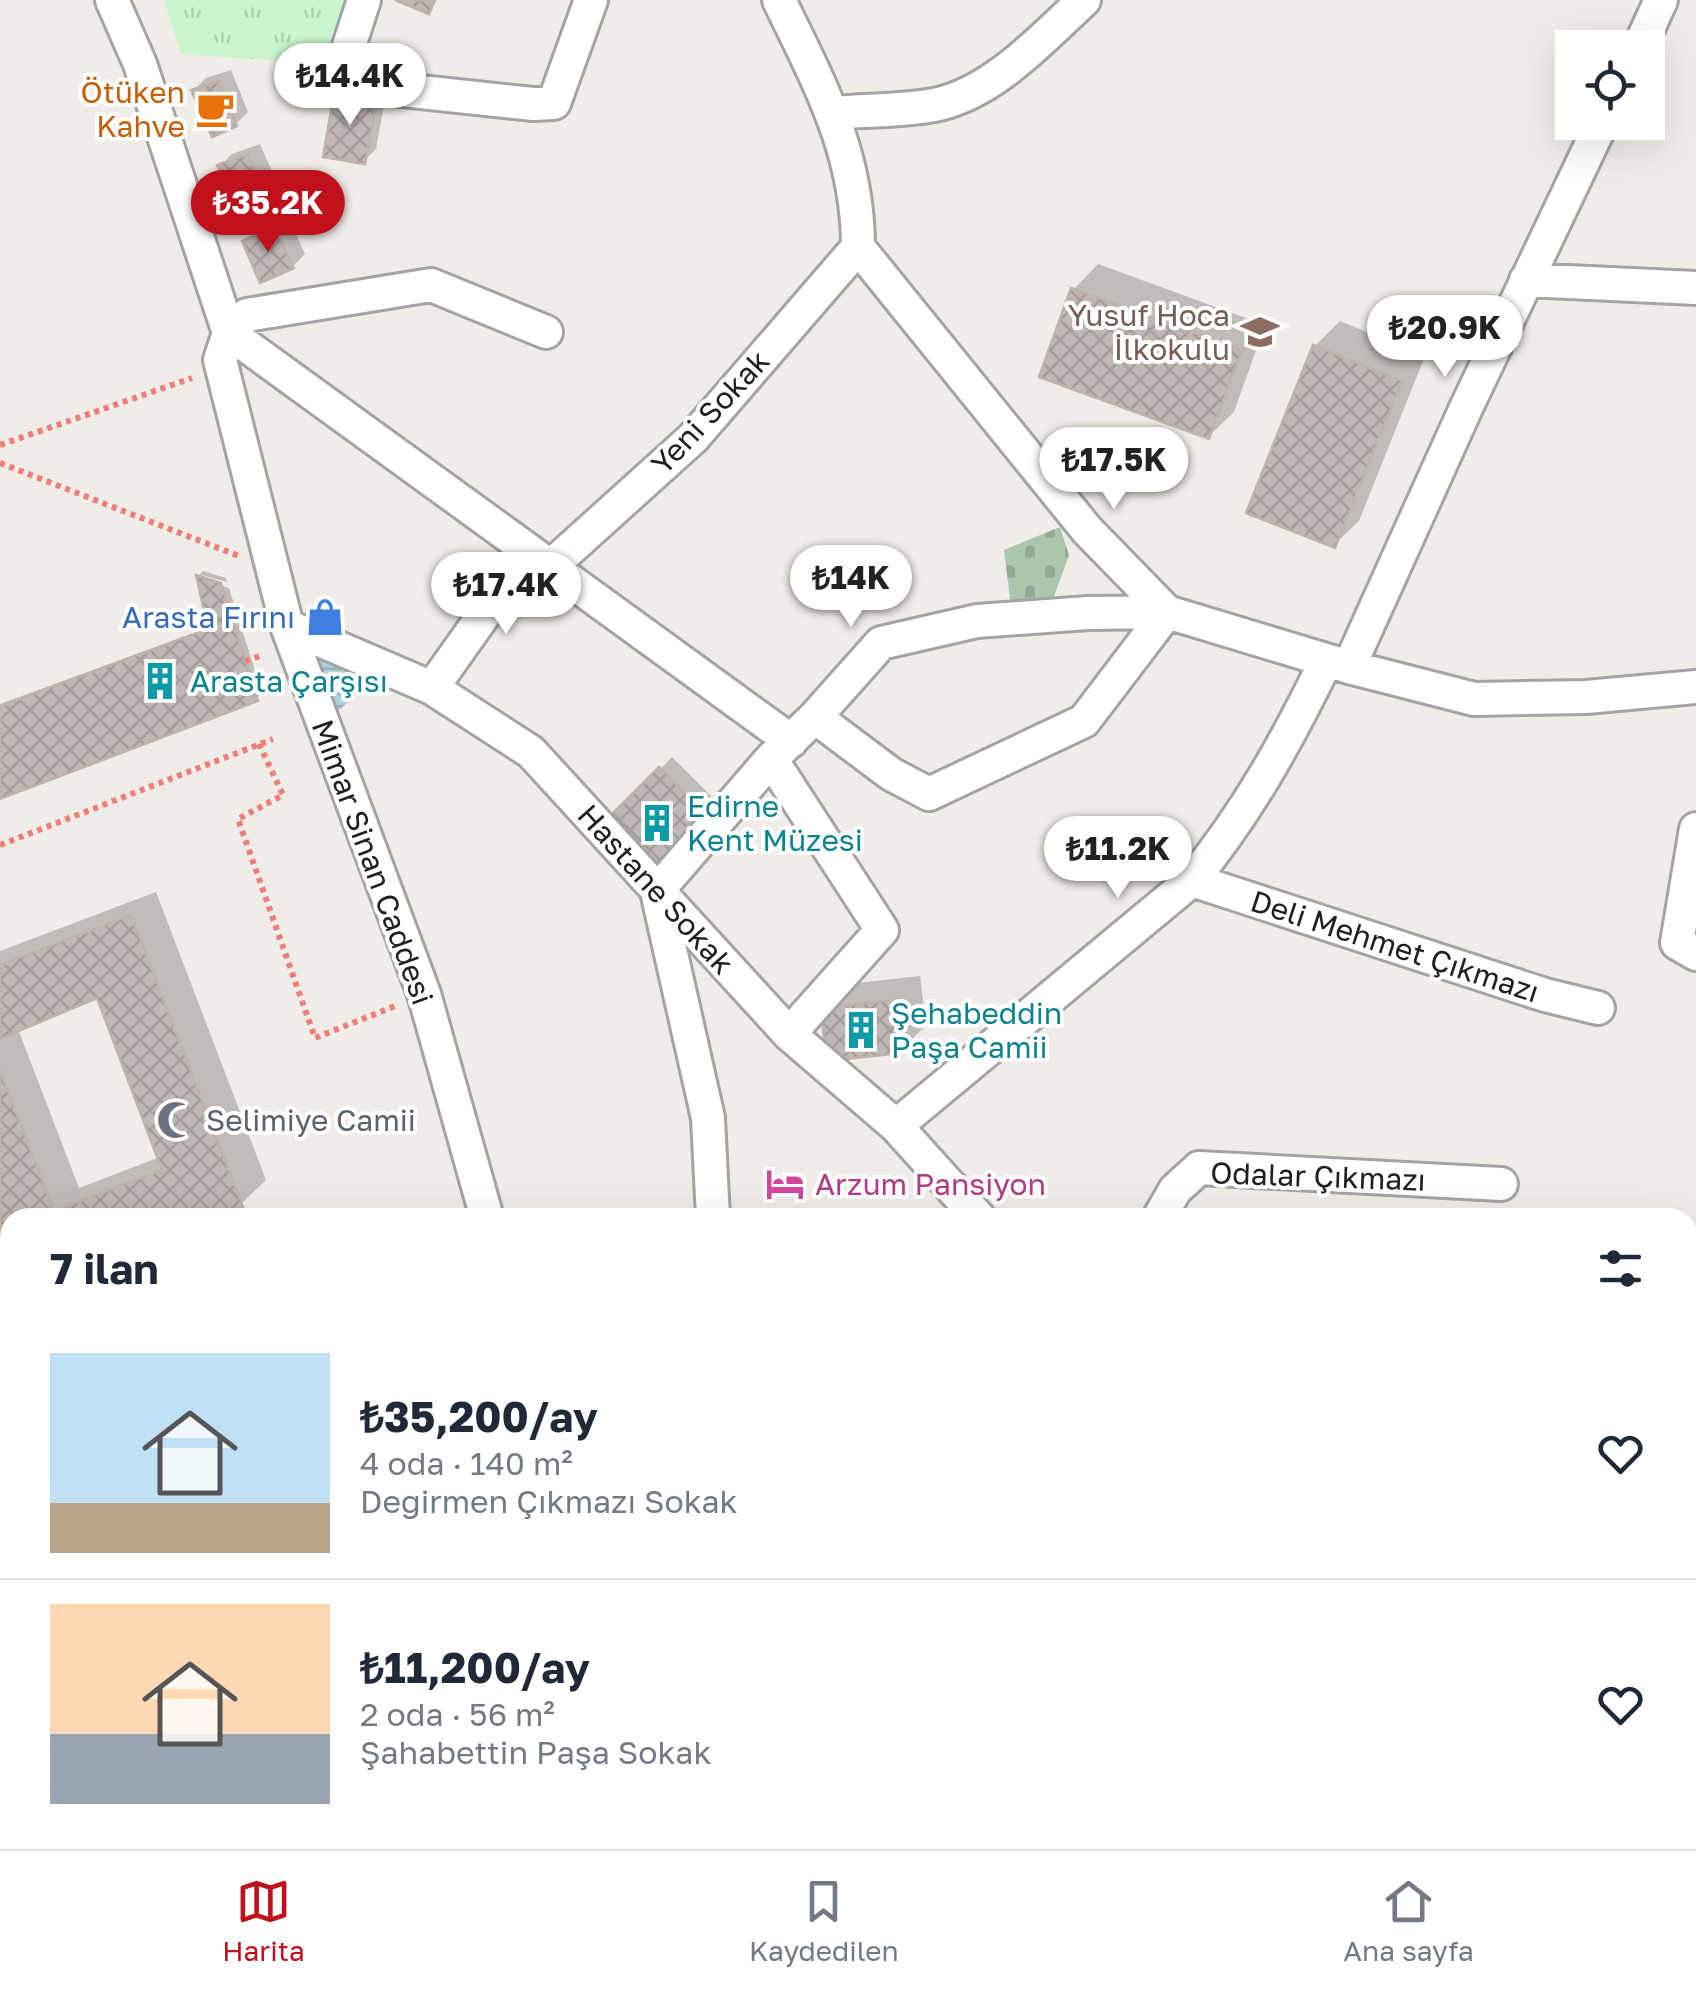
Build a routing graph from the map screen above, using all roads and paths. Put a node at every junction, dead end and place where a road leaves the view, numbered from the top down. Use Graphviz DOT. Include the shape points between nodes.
graph roads {
  1 [pos="112,0"];
  2 [pos="364,0"];
  3 [pos="590,0"];
  4 [pos="779,0"];
  5 [pos="1662,0"];
  6 [pos="1072,3"];
  7 [pos="1647,30"];
  8 [pos="834,113"];
  9 [pos="1593,140"];
  10 [pos="858,247"];
  11 [pos="1526,280"];
  12 [pos="1696,288"];
  13 [pos="546,332"];
  14 [pos="228,334"];
  15 [pos="222,368"];
  16 [pos="0,445"];
  17 [pos="0,463"];
  18 [pos="540,559"];
  19 [pos="272,569"];
  20 [pos="1167,612"];
  21 [pos="287,626"];
  22 [pos="1338,664"];
  23 [pos="1696,687"];
  24 [pos="432,688"];
  25 [pos="815,716"];
  26 [pos="272,739"];
  27 [pos="259,744"];
  28 [pos="781,750"];
  29 [pos="1696,829"];
  30 [pos="0,845"];
  31 [pos="1192,880"];
  32 [pos="656,891"];
  33 [pos="1696,954"];
  34 [pos="424,994"];
  35 [pos="1598,1008"];
  36 [pos="789,1034"];
  37 [pos="896,1126"];
  38 [pos="1501,1184"];
  39 [pos="484,1208"];
  40 [pos="712,1208"];
  41 [pos="970,1208"];
  42 [pos="1165,1208"];
  1 -- 14 [label="street" via="140,64"];
  2 -- 3 [label="street" via="337,83 554,104"];
  4 -- 8 [label="street"];
  5 -- 7 [label="street"];
  6 -- 8 [label="street" via="1010,66 959,96"];
  8 -- 10 [label="street" via="858,202"];
  9 -- 11 [label="street"];
  10 -- 18 [label="street, Yeni Sokak" via="692,438"];
  10 -- 20 [label="street" via="1087,530"];
  11 -- 12 [label="street"];
  11 -- 22 [label="street"];
  13 -- 14 [label="street" via="431,285 247,315"];
  14 -- 15 [label="street, Mimar Sinan Caddesi"];
  14 -- 18 [label="street"];
  15 -- 16 [label="path"];
  15 -- 19 [label="street, Mimar Sinan Caddesi"];
  17 -- 19 [label="path"];
  18 -- 24 [label="street, Yeni Sokak"];
  18 -- 28 [label="street"];
  19 -- 21 [label="street, Mimar Sinan Caddesi"];
  20 -- 22 [label="street"];
  20 -- 25 [label="street" via="976,621 881,643"];
  20 -- 25 [label="street" via="1084,722 929,794"];
  21 -- 24 [label="street, Hastane Sokak"];
  21 -- 34 [label="street, Mimar Sinan Caddesi"];
  22 -- 23 [label="street" via="1474,698 1586,698"];
  22 -- 31 [label="street" via="1226,839"];
  24 -- 32 [label="street, Hastane Sokak" via="531,752"];
  25 -- 28 [label="street"];
  26 -- 27 [label="path"];
  27 -- 30 [label="path"];
  27 -- 34 [label="path" via="284,795 238,819 315,1038"];
  28 -- 32 [label="street"];
  28 -- 36 [label="street" via="882,930"];
  29 -- 33 [label="street" via="1677,944"];
  31 -- 35 [label="street, Deli Mehmet Çıkmazı"];
  31 -- 37 [label="street"];
  32 -- 36 [label="street, Hastane Sokak"];
  32 -- 40 [label="street" via="708,1118"];
  34 -- 39 [label="street, Mimar Sinan Caddesi"];
  36 -- 37 [label="street, Hastane Sokak"];
  37 -- 41 [label="street, Hastane Sokak"];
  38 -- 42 [label="street, Odalar Çıkmazı" via="1200,1168"];
}
